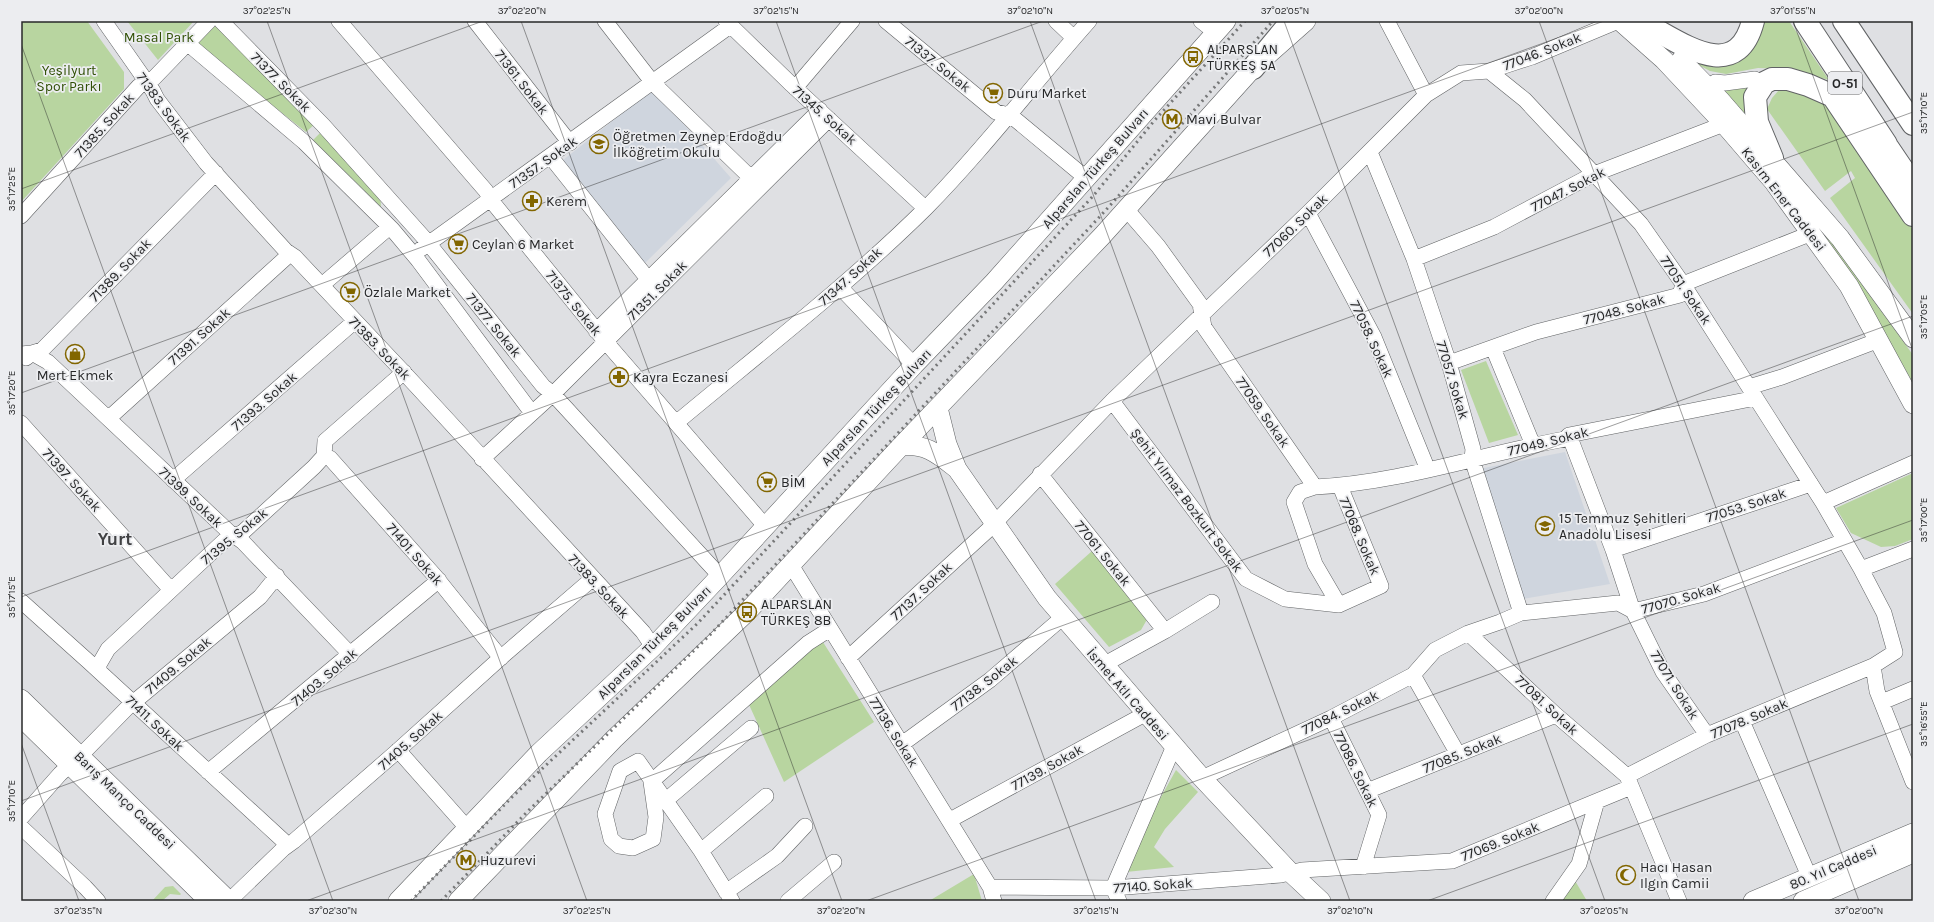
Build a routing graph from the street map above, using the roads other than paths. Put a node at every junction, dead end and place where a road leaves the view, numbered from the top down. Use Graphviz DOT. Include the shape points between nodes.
graph roads {
  1 [pos="104,21"];
  2 [pos="208,21"];
  3 [pos="221,21"];
  4 [pos="339,21"];
  5 [pos="475,21"];
  6 [pos="605,21"];
  7 [pos="852,21"];
  8 [pos="886,21"];
  9 [pos="1056,21"];
  10 [pos="1089,21"];
  11 [pos="1292,21"];
  12 [pos="1306,21"];
  13 [pos="1387,21"];
  14 [pos="1619,21"];
  15 [pos="1753,21"];
  16 [pos="1805,21"];
  17 [pos="1844,21"];
  18 [pos="1642,22"];
  19 [pos="728,24"];
  20 [pos="1214,25"];
  21 [pos="1074,38"];
  22 [pos="187,43"];
  23 [pos="1253,68"];
  24 [pos="1489,71"];
  25 [pos="1755,79"];
  26 [pos="147,82"];
  27 [pos="1715,82"];
  28 [pos="653,83"];
  29 [pos="795,88"];
  30 [pos="1426,95"];
  31 [pos="825,115"];
  32 [pos="1010,115"];
  33 [pos="323,124"];
  34 [pos="1724,124"];
  35 [pos="1912,124"];
  36 [pos="304,142"];
  37 [pos="570,143"];
  38 [pos="1370,152"];
  39 [pos="550,156"];
  40 [pos="1772,158"];
  41 [pos="216,173"];
  42 [pos="1594,174"];
  43 [pos="751,178"];
  44 [pos="1086,178"];
  45 [pos="1913,185"];
  46 [pos="490,199"];
  47 [pos="926,208"];
  48 [pos="1126,209"];
  49 [pos="1308,213"];
  50 [pos="1913,215"];
  51 [pos="21,216"];
  52 [pos="1817,225"];
  53 [pos="392,229"];
  54 [pos="429,243"];
  55 [pos="290,254"];
  56 [pos="414,255"];
  57 [pos="1414,259"];
  58 [pos="648,279"];
  59 [pos="1683,284"];
  60 [pos="322,285"];
  61 [pos="840,287"];
  62 [pos="1202,315"];
  63 [pos="355,321"];
  64 [pos="601,336"];
  65 [pos="1913,338"];
  66 [pos="1879,340"];
  67 [pos="1493,348"];
  68 [pos="1913,350"];
  69 [pos="25,356"];
  70 [pos="1449,363"];
  71 [pos="914,365"];
  72 [pos="404,372"];
  73 [pos="1913,390"];
  74 [pos="1753,392"];
  75 [pos="553,394"];
  76 [pos="1112,401"];
  77 [pos="1913,404"];
  78 [pos="938,408"];
  79 [pos="532,413"];
  80 [pos="109,418"];
  81 [pos="21,423"];
  82 [pos="676,424"];
  83 [pos="1569,435"];
  84 [pos="1533,445"];
  85 [pos="902,446"];
  86 [pos="324,456"];
  87 [pos="482,459"];
  88 [pos="1472,459"];
  89 [pos="1913,463"];
  90 [pos="957,469"];
  91 [pos="1428,470"];
  92 [pos="1040,474"];
  93 [pos="173,480"];
  94 [pos="1811,484"];
  95 [pos="1340,486"];
  96 [pos="1315,487"];
  97 [pos="1822,503"];
  98 [pos="994,523"];
  99 [pos="766,527"];
  100 [pos="234,536"];
  101 [pos="1844,541"];
  102 [pos="1913,549"];
  103 [pos="1613,550"];
  104 [pos="791,565"];
  105 [pos="1861,569"];
  106 [pos="277,576"];
  107 [pos="720,576"];
  108 [pos="592,579"];
  109 [pos="439,580"];
  110 [pos="172,590"];
  111 [pos="21,601"];
  112 [pos="1212,602"];
  113 [pos="1339,605"];
  114 [pos="1633,611"];
  115 [pos="1521,613"];
  116 [pos="1062,618"];
  117 [pos="830,629"];
  118 [pos="1165,630"];
  119 [pos="1468,633"];
  120 [pos="653,647"];
  121 [pos="351,655"];
  122 [pos="501,658"];
  123 [pos="848,658"];
  124 [pos="1103,665"];
  125 [pos="1873,666"];
  126 [pos="97,668"];
  127 [pos="1413,675"];
  128 [pos="1913,689"];
  129 [pos="21,698"];
  130 [pos="133,702"];
  131 [pos="1882,702"];
  132 [pos="1145,714"];
  133 [pos="1556,714"];
  134 [pos="21,717"];
  135 [pos="1331,718"];
  136 [pos="1742,721"];
  137 [pos="751,728"];
  138 [pos="1707,735"];
  139 [pos="902,744"];
  140 [pos="1174,746"];
  141 [pos="398,750"];
  142 [pos="1458,754"];
  143 [pos="76,761"];
  144 [pos="208,772"];
  145 [pos="1202,778"];
  146 [pos="1629,781"];
  147 [pos="651,782"];
  148 [pos="1913,782"];
  149 [pos="1367,791"];
  150 [pos="766,796"];
  151 [pos="665,801"];
  152 [pos="1597,801"];
  153 [pos="21,818"];
  154 [pos="950,820"];
  155 [pos="805,826"];
  156 [pos="21,827"];
  157 [pos="468,829"];
  158 [pos="1913,833"];
  159 [pos="288,845"];
  160 [pos="701,851"];
  161 [pos="1913,853"];
  162 [pos="834,862"];
  163 [pos="1363,866"];
  164 [pos="1291,873"];
  165 [pos="1809,876"];
  166 [pos="992,894"];
  167 [pos="1116,894"];
  168 [pos="729,896"];
  169 [pos="96,900"];
  170 [pos="1808,900"];
  171 [pos="209,901"];
  172 [pos="229,901"];
  173 [pos="398,901"];
  174 [pos="458,901"];
  175 [pos="788,901"];
  176 [pos="1321,901"];
  177 [pos="1553,901"];
  178 [pos="1679,901"];
  179 [pos="1753,901"];
  1 -- 26 [label="street, 71383. Sokak"];
  2 -- 22 [label="street, 71385. Sokak"];
  3 -- 33 [label="street, 71377. Sokak"];
  4 -- 46 [label="street, 71375. Sokak" via="486,191"];
  5 -- 37 [label="street, 71361. Sokak"];
  6 -- 28 [label="street"];
  7 -- 29 [label="street"];
  8 -- 32 [label="street, 71337. Sokak" via="996,112"];
  9 -- 21 [label="street"];
  10 -- 21 [label="street, 71347. Sokak"];
  11 -- 23 [label="highway"];
  12 -- 23 [label="main road"];
  13 -- 30 [label="street"];
  14 -- 24 [label="street, 77046. Sokak" via="1532,57"];
  14 -- 34 [label="main road, Kasım Ener Caddesi" via="1664,60"];
  15 -- 18 [label="highway" via="1750,34 1740,47 1728,54 1713,56 1697,52"];
  16 -- 45 [label="highway, O-51"];
  17 -- 35 [label="highway, O-51"];
  18 -- 40 [label="main road, Kasım Ener Caddesi" via="1710,90"];
  19 -- 28 [label="street, 71357. Sokak"];
  19 -- 29 [label="street, 71345. Sokak"];
  20 -- 44 [label="main road, Alparslan Türkeş Bulvarı"];
  21 -- 32 [label="street, 71347. Sokak"];
  22 -- 26 [label="street, 71385. Sokak" via="154,78"];
  22 -- 36 [label="street, 71377. Sokak"];
  23 -- 48 [label="main road"];
  24 -- 30 [label="street, 77060. Sokak" via="1461,73"];
  24 -- 42 [label="street, 77051. Sokak" via="1525,100"];
  25 -- 27 [label="street"];
  26 -- 41 [label="street, 71383. Sokak"];
  26 -- 51 [label="street, 71385. Sokak" via="139,86"];
  28 -- 37 [label="street, 71357. Sokak"];
  28 -- 43 [label="street"];
  29 -- 31 [label="street, 71345. Sokak"];
  30 -- 38 [label="street, 77060. Sokak"];
  31 -- 43 [label="street, 71351. Sokak"];
  31 -- 47 [label="street, 71345. Sokak"];
  31 -- 64 [label="street, 71351. Sokak"];
  32 -- 44 [label="street, 71337. Sokak"];
  32 -- 47 [label="street, 71347. Sokak"];
  33 -- 36 [label="street"];
  33 -- 54 [label="street, 71377. Sokak"];
  34 -- 42 [label="street, 77047. Sokak"];
  34 -- 52 [label="main road, Kasım Ener Caddesi"];
  36 -- 53 [label="street, 71377. Sokak"];
  37 -- 39 [label="street, 71357. Sokak"];
  38 -- 49 [label="street, 77060. Sokak"];
  38 -- 57 [label="street, 77057. Sokak"];
  39 -- 46 [label="street, 71357. Sokak"];
  39 -- 58 [label="street"];
  40 -- 50 [label="highway" via="1756,122 1755,97 1764,83 1772,79 1788,79 1808,85 1833,96"];
  40 -- 52 [label="main road, Kasım Ener Caddesi"];
  41 -- 55 [label="street, 71383. Sokak"];
  41 -- 69 [label="street, 71389. Sokak" via="42,350"];
  42 -- 57 [label="street, 77047. Sokak" via="1494,227"];
  42 -- 59 [label="street, 77051. Sokak" via="1641,224"];
  43 -- 58 [label="street, 71351. Sokak"];
  44 -- 71 [label="main road, Alparslan Türkeş Bulvarı" via="994,282"];
  46 -- 54 [label="street, 71357. Sokak"];
  46 -- 64 [label="street, 71375. Sokak"];
  47 -- 61 [label="street, 71347. Sokak"];
  48 -- 62 [label="street, 77059. Sokak" via="1158,246 1200,304"];
  48 -- 78 [label="main road"];
  49 -- 62 [label="street, 77060. Sokak"];
  49 -- 91 [label="street, 77058. Sokak" via="1374,337"];
  52 -- 59 [label="street, 77048. Sokak"];
  52 -- 65 [label="main road, Kasım Ener Caddesi" via="1840,238"];
  52 -- 66 [label="main road, Kasım Ener Caddesi"];
  52 -- 68 [label="main road" via="1828,232"];
  52 -- 73 [label="main road" via="1856,286"];
  53 -- 56 [label="street, 71377. Sokak"];
  53 -- 60 [label="street" via="386,230"];
  54 -- 56 [label="street, 71357. Sokak"];
  54 -- 75 [label="street, 71377. Sokak" via="543,386"];
  55 -- 60 [label="street, 71383. Sokak"];
  55 -- 80 [label="street, 71391. Sokak"];
  56 -- 79 [label="street, 71377. Sokak"];
  57 -- 70 [label="street, 77057. Sokak"];
  58 -- 64 [label="street, 71351. Sokak"];
  59 -- 67 [label="street, 77048. Sokak" via="1680,295 1536,332"];
  59 -- 74 [label="street, 77051. Sokak"];
  60 -- 63 [label="street, 71383. Sokak"];
  61 -- 71 [label="street"];
  61 -- 82 [label="street, 71347. Sokak"];
  62 -- 76 [label="street, 77060. Sokak"];
  62 -- 96 [label="street, 77059. Sokak" via="1204,327"];
  63 -- 72 [label="street, 71383. Sokak"];
  63 -- 93 [label="street, 71393. Sokak"];
  64 -- 75 [label="street, 71351. Sokak"];
  64 -- 82 [label="street, 71375. Sokak"];
  66 -- 74 [label="street, 77049. Sokak" via="1782,377"];
  66 -- 77 [label="main road, Kasım Ener Caddesi"];
  67 -- 70 [label="street, 77048. Sokak"];
  67 -- 84 [label="street"];
  69 -- 80 [label="street, 71399. Sokak" via="48,362"];
  70 -- 88 [label="street, 77057. Sokak" via="1474,450"];
  71 -- 99 [label="main road, Alparslan Türkeş Bulvarı"];
  72 -- 86 [label="street" via="325,441"];
  72 -- 87 [label="street, 71383. Sokak"];
  74 -- 83 [label="street, 77049. Sokak"];
  74 -- 94 [label="street, 77051. Sokak"];
  75 -- 79 [label="street, 71351. Sokak"];
  75 -- 107 [label="street, 71377. Sokak"];
  76 -- 92 [label="street, 77060. Sokak"];
  76 -- 113 [label="street, Şehit Yılmaz Bozkurt Sokak" via="1246,579 1284,599"];
  78 -- 85 [label="main road"];
  78 -- 90 [label="main road" via="947,444"];
  79 -- 87 [label="street, 71351. Sokak"];
  80 -- 93 [label="street, 71399. Sokak"];
  81 -- 110 [label="street, 71397. Sokak"];
  82 -- 99 [label="street, 71375. Sokak"];
  83 -- 84 [label="street, 77049. Sokak"];
  83 -- 103 [label="street, 77071. Sokak"];
  84 -- 88 [label="street, 77049. Sokak"];
  85 -- 90 [label="main road" via="909,445 933,451"];
  85 -- 104 [label="main road"];
  86 -- 100 [label="street, 71395. Sokak" via="243,532"];
  86 -- 109 [label="street, 71401. Sokak" via="330,458"];
  87 -- 108 [label="street, 71383. Sokak"];
  88 -- 91 [label="street, 77049. Sokak"];
  88 -- 115 [label="street, 77057. Sokak"];
  89 -- 97 [label="street"];
  90 -- 98 [label="main road, İsmet Atlı Caddesi"];
  91 -- 95 [label="street, 77049. Sokak"];
  92 -- 98 [label="street, 77137. Sokak"];
  92 -- 118 [label="street, 77061. Sokak"];
  93 -- 100 [label="street, 71399. Sokak"];
  94 -- 97 [label="street, 77051. Sokak"];
  94 -- 103 [label="street, 77053. Sokak"];
  95 -- 96 [label="street"];
  95 -- 113 [label="street, 77068. Sokak" via="1381,586"];
  96 -- 113 [label="street" via="1300,492 1294,502 1315,564"];
  97 -- 101 [label="street, 77051. Sokak"];
  98 -- 116 [label="main road, İsmet Atlı Caddesi"];
  98 -- 123 [label="street, 77137. Sokak"];
  99 -- 107 [label="main road, Alparslan Türkeş Bulvarı"];
  100 -- 106 [label="street, 71399. Sokak"];
  100 -- 110 [label="street, 71395. Sokak" via="225,540"];
  101 -- 105 [label="street, 77051. Sokak"];
  101 -- 114 [label="street, 77070. Sokak" via="1704,594"];
  102 -- 105 [label="street"];
  103 -- 114 [label="street, 77071. Sokak"];
  104 -- 117 [label="street, 77136. Sokak"];
  104 -- 174 [label="main road" via="747,612 614,739"];
  105 -- 125 [label="street, 77078. Sokak" via="1884,613 1895,652"];
  106 -- 121 [label="street, 71399. Sokak"];
  106 -- 130 [label="street, 71409. Sokak" via="260,597"];
  107 -- 120 [label="main road, Alparslan Türkeş Bulvarı"];
  108 -- 120 [label="street, 71383. Sokak"];
  108 -- 122 [label="street, 71405. Sokak"];
  109 -- 121 [label="street, 71403. Sokak"];
  109 -- 122 [label="street, 71401. Sokak"];
  110 -- 126 [label="street, 71395. Sokak" via="108,649"];
  111 -- 126 [label="street, 71411. Sokak"];
  112 -- 118 [label="street"];
  114 -- 115 [label="street, 77070. Sokak" via="1618,603"];
  114 -- 138 [label="street, 77071. Sokak" via="1663,672"];
  115 -- 119 [label="street, 77070. Sokak"];
  116 -- 124 [label="main road, İsmet Atlı Caddesi"];
  116 -- 139 [label="street, 77138. Sokak" via="990,680"];
  117 -- 123 [label="street, 77136. Sokak"];
  117 -- 147 [label="street" via="808,643"];
  118 -- 124 [label="street"];
  119 -- 127 [label="street, 77084. Sokak" via="1435,650"];
  119 -- 133 [label="street, 77081. Sokak"];
  120 -- 157 [label="main road, Alparslan Türkeş Bulvarı" via="539,753"];
  121 -- 144 [label="street, 71403. Sokak"];
  122 -- 141 [label="street, 71405. Sokak"];
  123 -- 139 [label="street, 77136. Sokak"];
  124 -- 132 [label="main road, İsmet Atlı Caddesi"];
  125 -- 131 [label="street" via="1877,691"];
  125 -- 136 [label="street, 77078. Sokak"];
  126 -- 130 [label="street, 71411. Sokak"];
  127 -- 135 [label="street, 77084. Sokak"];
  127 -- 142 [label="street"];
  128 -- 131 [label="street"];
  129 -- 143 [label="main road, Barış Manço Caddesi"];
  130 -- 143 [label="street, 71409. Sokak"];
  130 -- 144 [label="street, 71411. Sokak"];
  131 -- 148 [label="street"];
  132 -- 140 [label="main road, İsmet Atlı Caddesi"];
  132 -- 154 [label="street, 77139. Sokak"];
  133 -- 142 [label="street, 77085. Sokak"];
  133 -- 146 [label="street, 77081. Sokak"];
  134 -- 143 [label="main road, Barış Manço Caddesi"];
  135 -- 145 [label="street, 77084. Sokak"];
  135 -- 149 [label="street, 77086. Sokak"];
  136 -- 138 [label="street, 77078. Sokak"];
  136 -- 165 [label="street"];
  137 -- 151 [label="street"];
  138 -- 146 [label="street, 77078. Sokak"];
  139 -- 154 [label="street, 77136. Sokak"];
  140 -- 145 [label="main road, İsmet Atlı Caddesi"];
  140 -- 167 [label="street"];
  141 -- 157 [label="street"];
  141 -- 159 [label="street, 71405. Sokak"];
  142 -- 149 [label="street, 77085. Sokak"];
  143 -- 153 [label="street, 71409. Sokak" via="60,774"];
  143 -- 171 [label="main road, Barış Manço Caddesi"];
  143 -- 172 [label="main road, Barış Manço Caddesi"];
  144 -- 159 [label="street, 71411. Sokak"];
  145 -- 164 [label="main road, İsmet Atlı Caddesi"];
  146 -- 152 [label="street, 77069. Sokak"];
  146 -- 178 [label="street"];
  147 -- 147 [label="street" via="656,817 653,839 633,848 619,846 611,839 605,814 620,771 638,761"];
  147 -- 151 [label="street"];
  149 -- 163 [label="street, 77086. Sokak" via="1379,815"];
  150 -- 160 [label="street"];
  151 -- 160 [label="street"];
  152 -- 163 [label="street, 77069. Sokak" via="1452,861"];
  152 -- 177 [label="street" via="1579,864"];
  154 -- 166 [label="street, 77136. Sokak"];
  155 -- 168 [label="street" via="777,856"];
  156 -- 169 [label="street"];
  157 -- 173 [label="main road, Alparslan Türkeş Bulvarı"];
  158 -- 165 [label="main road, 80. Yıl Caddesi"];
  159 -- 172 [label="street, 71405. Sokak"];
  160 -- 168 [label="street"];
  161 -- 170 [label="main road, 80. Yıl Caddesi"];
  162 -- 175 [label="street"];
  163 -- 164 [label="street, 77069. Sokak"];
  164 -- 167 [label="street, 77140. Sokak"];
  164 -- 176 [label="main road, İsmet Atlı Caddesi"];
  165 -- 179 [label="main road, 80. Yıl Caddesi"];
  166 -- 167 [label="street, 77140. Sokak"];
}
